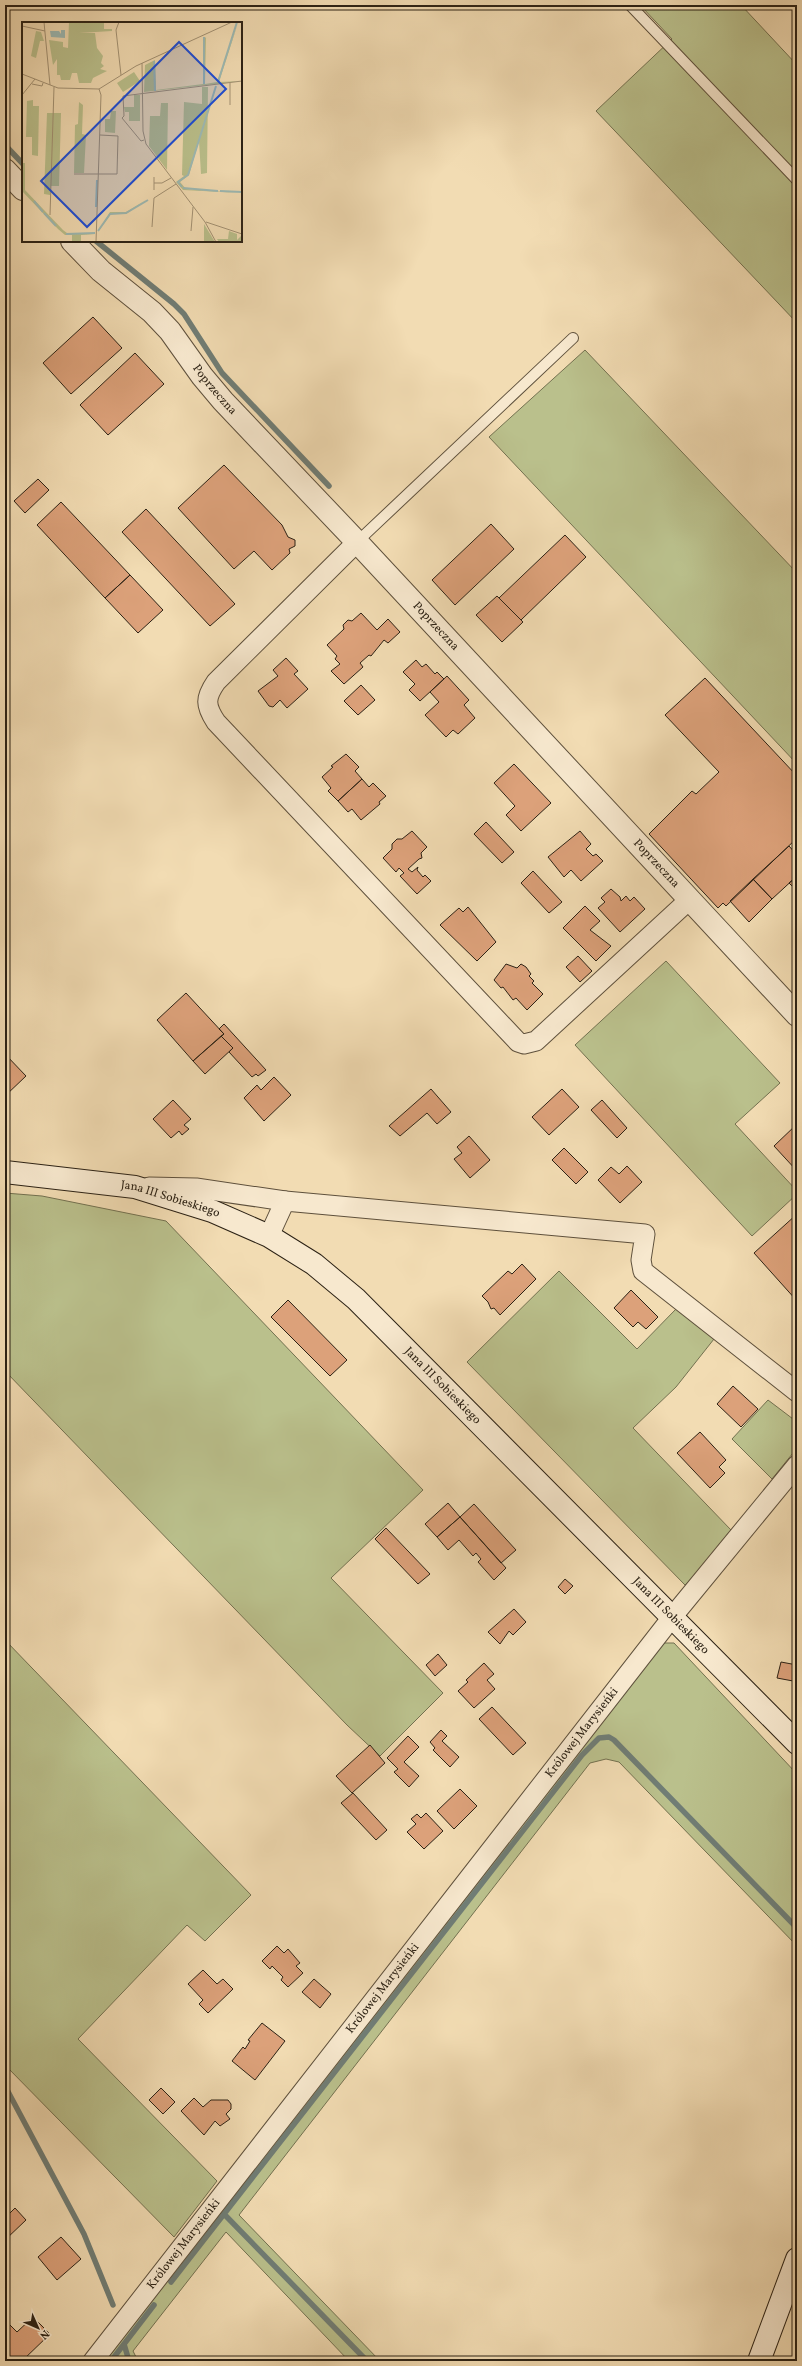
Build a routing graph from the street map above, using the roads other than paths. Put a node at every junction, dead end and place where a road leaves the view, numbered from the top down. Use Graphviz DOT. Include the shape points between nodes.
graph roads {
  1 [pos="630,5"];
  2 [pos="5,170"];
  3 [pos="797,180"];
  4 [pos="22,188"];
  5 [pos="73,242"];
  6 [pos="573,338"];
  7 [pos="357,542"];
  8 [pos="690,900"];
  9 [pos="797,1015"];
  10 [pos="5,1172"];
  11 [pos="135,1187"];
  12 [pos="285,1201"];
  13 [pos="269,1236"];
  14 [pos="797,1392"];
  15 [pos="797,1465"];
  16 [pos="672,1616"];
  17 [pos="797,1743"];
  18 [pos="797,2259"];
  19 [pos="93,2361"];
  20 [pos="759,2361"];
  1 -- 3 [label="lane"];
  2 -- 4 [label="main road"];
  5 -- 7 [label="main road, Poprzeczna" via="101,271 166,326 223,401"];
  6 -- 7 [label="lane"];
  7 -- 8 [label="main road, Poprzeczna"];
  7 -- 8 [label="street" via="216,682 208,693 207,704 216,722 518,1042 524,1044 536,1041"];
  8 -- 9 [label="main road, Poprzeczna"];
  10 -- 11 [label="main road, Jana III Sobieskiego"];
  11 -- 12 [label="street" via="196,1188"];
  11 -- 13 [label="main road, Jana III Sobieskiego" via="212,1211"];
  12 -- 13 [label="street"];
  12 -- 14 [label="street" via="645,1234 641,1260 643,1271"];
  13 -- 16 [label="main road, Jana III Sobieskiego" via="314,1264 356,1299"];
  15 -- 16 [label="street, Królowej Marysieńki"];
  16 -- 17 [label="main road, Jana III Sobieskiego"];
  16 -- 19 [label="street, Królowej Marysieńki"];
  18 -- 20 [label="main road"];
}
